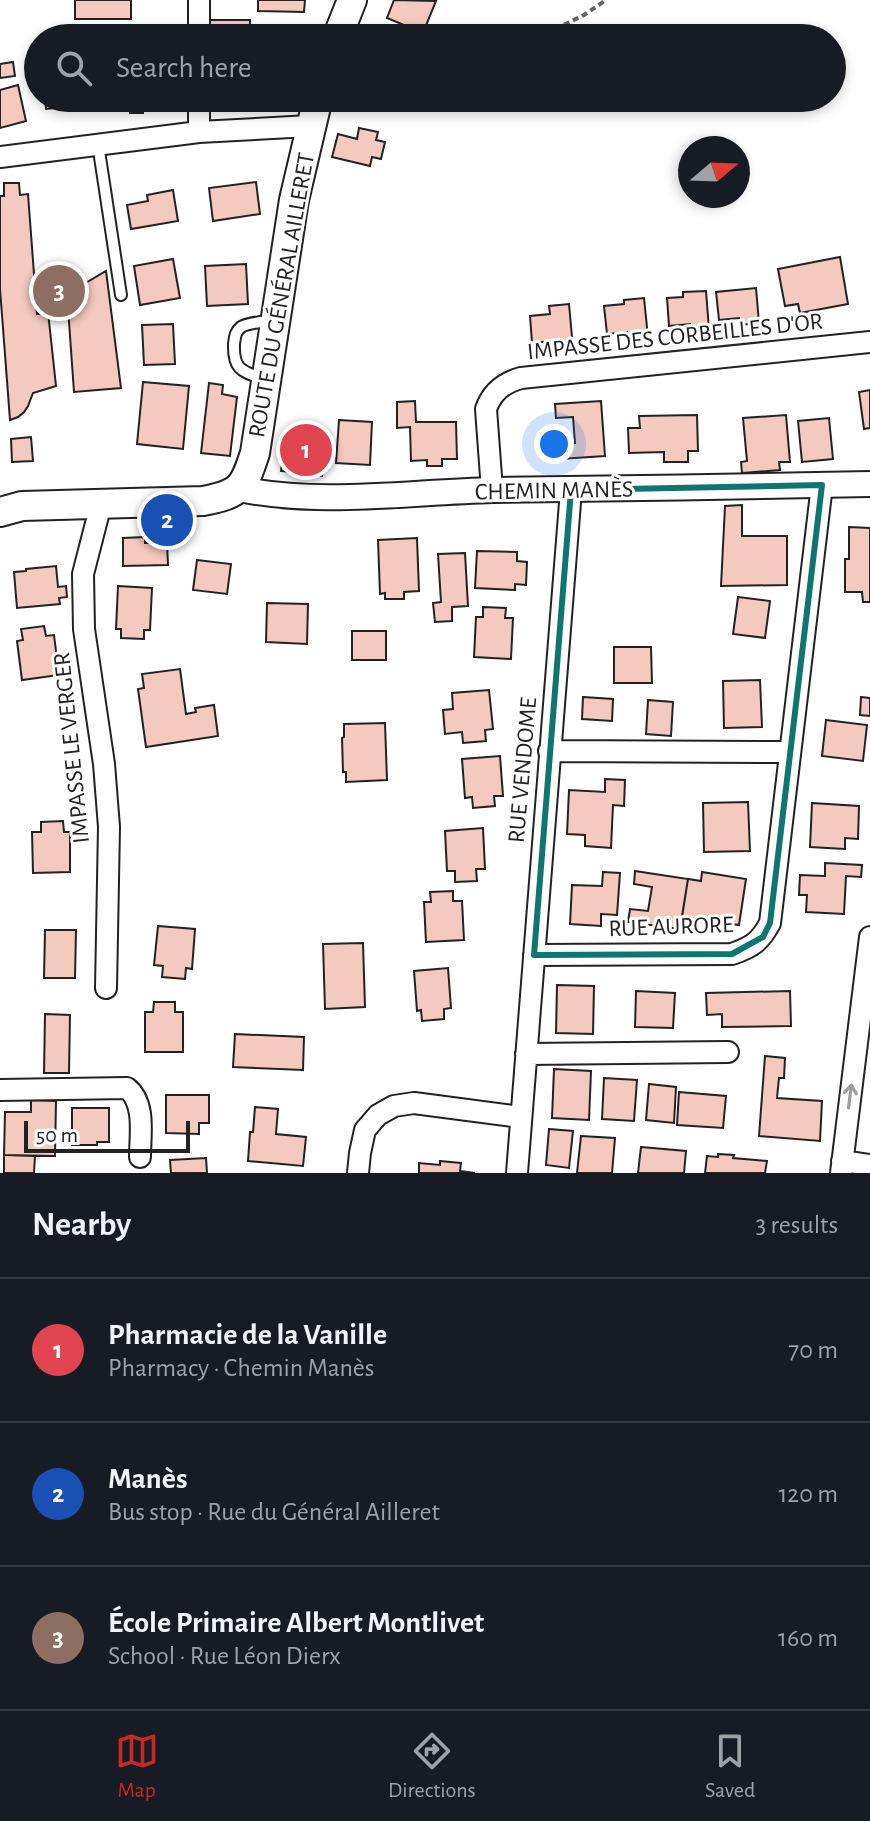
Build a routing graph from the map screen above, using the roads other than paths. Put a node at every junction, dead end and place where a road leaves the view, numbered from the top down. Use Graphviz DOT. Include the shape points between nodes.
graph roads {
  1 [pos="199,0"];
  2 [pos="352,0"];
  3 [pos="199,24"];
  4 [pos="343,24"];
  5 [pos="199,112"];
  6 [pos="314,112"];
  7 [pos="310,126"];
  8 [pos="199,132"];
  9 [pos="98,144"];
  10 [pos="0,157"];
  11 [pos="121,295"];
  12 [pos="870,342"];
  13 [pos="870,484"];
  14 [pos="822,485"];
  15 [pos="239,489"];
  16 [pos="492,490"];
  17 [pos="571,490"];
  18 [pos="101,504"];
  19 [pos="0,512"];
  20 [pos="549,751"];
  21 [pos="790,752"];
  22 [pos="870,937"];
  23 [pos="534,955"];
  24 [pos="106,988"];
  25 [pos="864,1028"];
  26 [pos="728,1052"];
  27 [pos="526,1054"];
  28 [pos="0,1090"];
  29 [pos="520,1117"];
  30 [pos="140,1157"];
  31 [pos="870,1165"];
  32 [pos="842,1167"];
  33 [pos="358,1173"];
  34 [pos="517,1173"];
  1 -- 3 [label="street"];
  2 -- 4 [label="main road"];
  5 -- 8 [label="street"];
  6 -- 7 [label="main road, ROUTE DU GÉNÉRAL AILLERET"];
  7 -- 8 [label="street"];
  7 -- 15 [label="main road, ROUTE DU GÉNÉRAL AILLERET" via="255,453"];
  8 -- 9 [label="street"];
  9 -- 10 [label="street"];
  9 -- 11 [label="lane"];
  12 -- 16 [label="street, IMPASSE DES CORBEILLES D'OR" via="510,381 490,397 486,409"];
  13 -- 14 [label="street, CHEMIN MANÈS"];
  14 -- 17 [label="street, CHEMIN MANÈS"];
  14 -- 21 [label="street, RUE AURORE"];
  15 -- 16 [label="street, CHEMIN MANÈS" via="311,498"];
  15 -- 18 [label="main road" via="203,501"];
  16 -- 17 [label="street, CHEMIN MANÈS"];
  17 -- 20 [label="street, RUE VENDOME"];
  18 -- 19 [label="main road" via="22,506"];
  18 -- 24 [label="street, IMPASSE LE VERGER" via="83,574 84,629 109,827"];
  20 -- 21 [label="street"];
  20 -- 23 [label="street, RUE VENDOME"];
  21 -- 23 [label="street, RUE AURORE" via="770,923 753,945 732,954"];
  22 -- 25 [label="street"];
  23 -- 27 [label="street, RUE VENDOME"];
  32 -- 25 [label="street, one-way"];
  26 -- 27 [label="street"];
  27 -- 29 [label="street, RUE VENDOME"];
  28 -- 30 [label="street" via="127,1088 140,1110"];
  29 -- 33 [label="street" via="414,1103 394,1106 365,1130"];
  29 -- 34 [label="street, RUE VENDOME"];
  31 -- 32 [label="street"];
}
